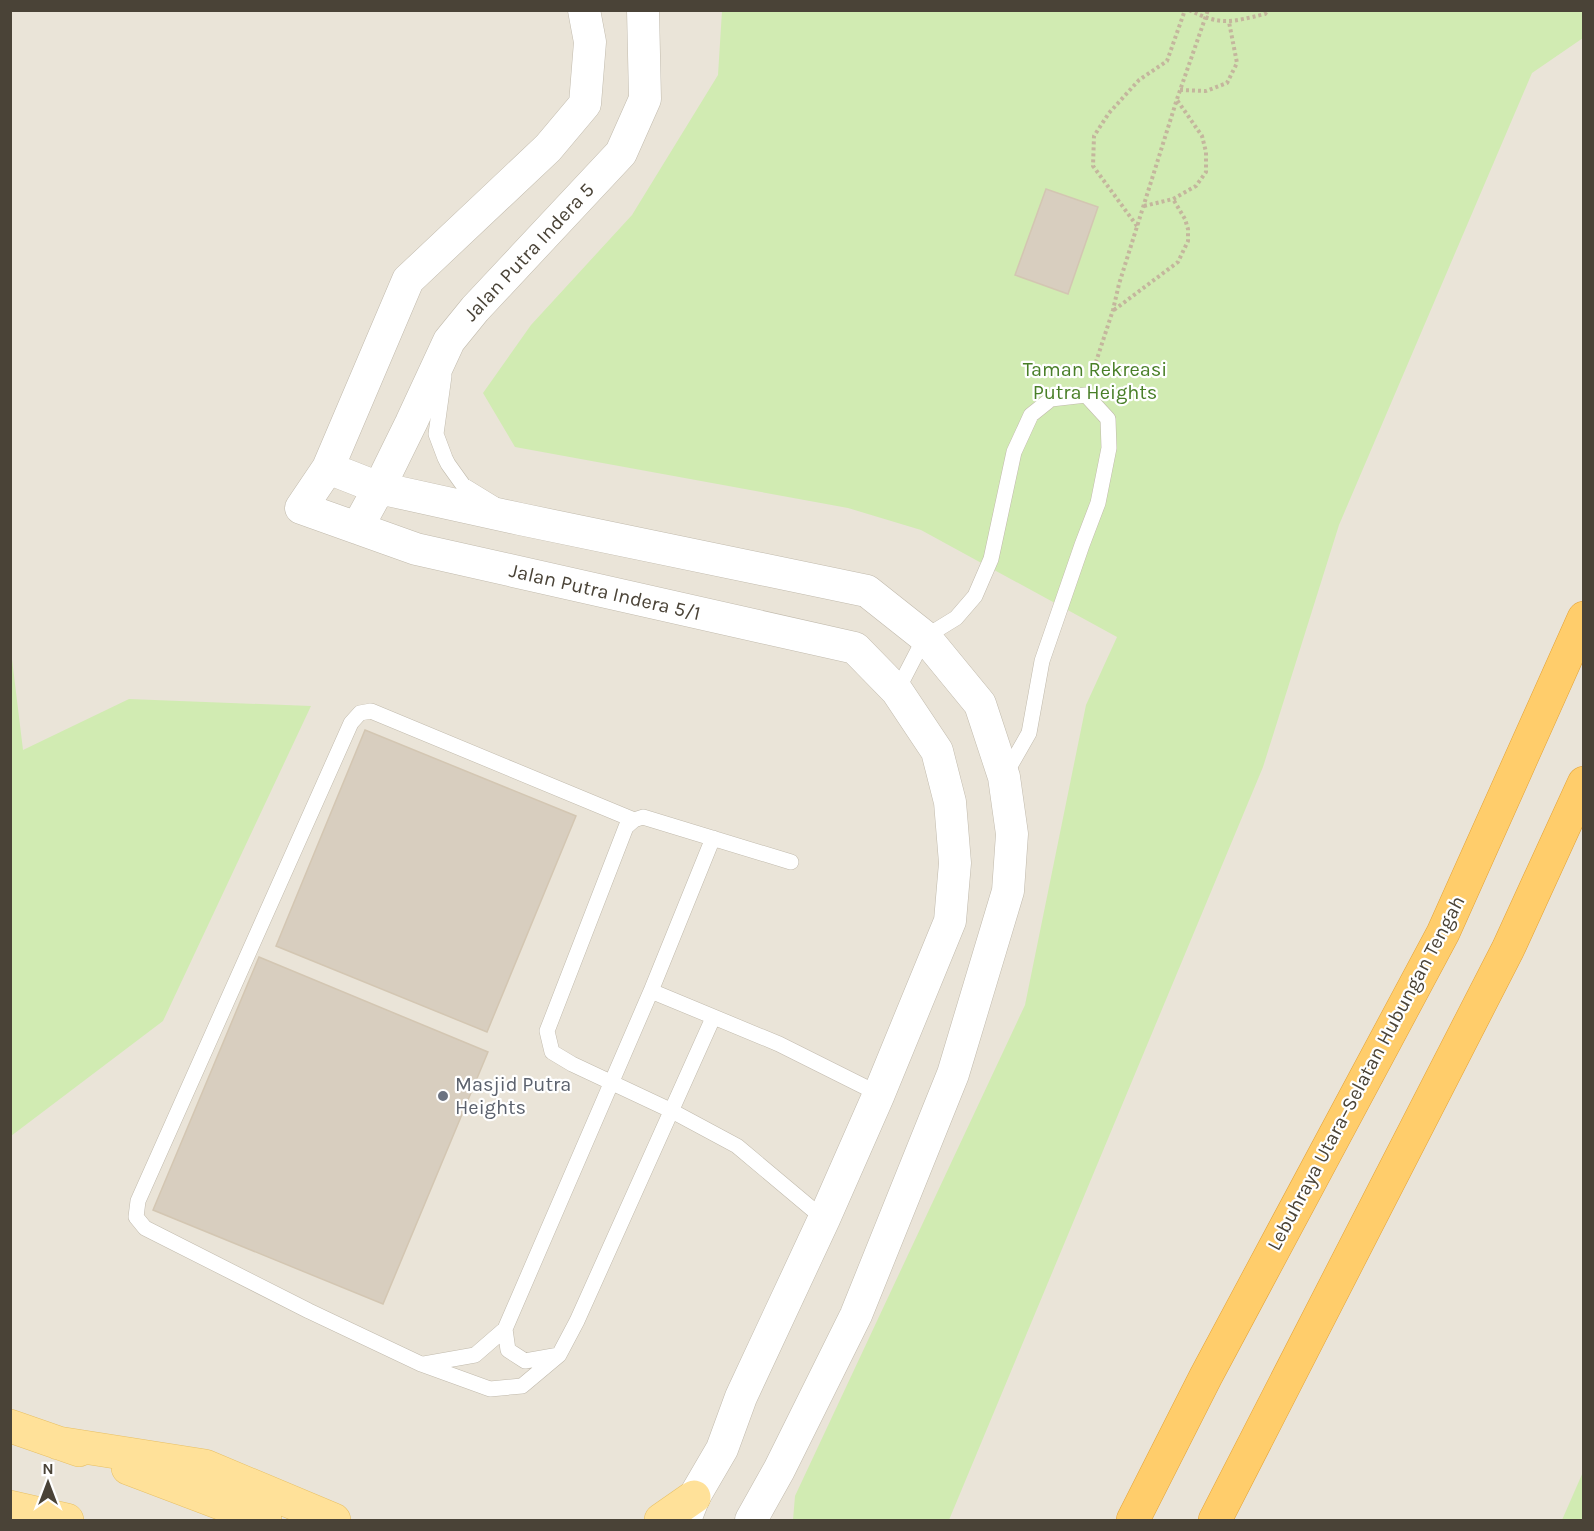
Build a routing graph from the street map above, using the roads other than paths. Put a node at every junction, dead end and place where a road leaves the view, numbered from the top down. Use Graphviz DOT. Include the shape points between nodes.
graph roads {
  1 [pos="584,10"];
  2 [pos="643,10"];
  3 [pos="449,341"];
  4 [pos="328,468"];
  5 [pos="379,488"];
  6 [pos="520,519"];
  7 [pos="357,528"];
  8 [pos="1584,618"];
  9 [pos="925,637"];
  10 [pos="897,691"];
  11 [pos="1004,777"];
  12 [pos="1584,783"];
  13 [pos="634,820"];
  14 [pos="713,838"];
  15 [pos="791,862"];
  16 [pos="651,991"];
  17 [pos="713,1018"];
  18 [pos="612,1082"];
  19 [pos="879,1094"];
  20 [pos="670,1110"];
  21 [pos="824,1219"];
  22 [pos="505,1329"];
  23 [pos="559,1355"];
  24 [pos="421,1364"];
  25 [pos="10,1426"];
  26 [pos="58,1443"];
  27 [pos="10,1507"];
  28 [pos="690,1509"];
  29 [pos="67,1521"];
  30 [pos="265,1521"];
  31 [pos="334,1521"];
  32 [pos="661,1521"];
  33 [pos="751,1521"];
  34 [pos="1133,1521"];
  35 [pos="1215,1521"];
  1 -- 4 [label="street" via="590,42 585,104 548,148 408,279"];
  2 -- 3 [label="street, Jalan Putra Indera 5" via="645,99 621,153"];
  3 -- 5 [label="street, Jalan Putra Indera 5"];
  3 -- 6 [label="lane" via="435,434 448,464 463,485"];
  4 -- 5 [label="street"];
  4 -- 7 [label="street, Jalan Putra Indera 5/1" via="301,508"];
  5 -- 6 [label="street"];
  5 -- 7 [label="street, Jalan Putra Indera 5"];
  6 -- 9 [label="street" via="867,591"];
  7 -- 10 [label="street, Jalan Putra Indera 5/1" via="416,549 855,648"];
  8 -- 34 [label="highway, Lebuhraya Utara–Selatan Hubungan Tengah" via="1443,933 1206,1376"];
  9 -- 10 [label="lane"];
  9 -- 11 [label="street" via="980,704"];
  9 -- 11 [label="lane" via="956,618 975,596 991,559 1014,452 1031,415 1051,399 1086,395 1108,418 1109,448 1098,503 1042,661 1029,733"];
  10 -- 19 [label="street, Jalan Putra Indera 5/1" via="937,751 950,802 955,863 950,921"];
  11 -- 33 [label="street" via="1012,834 1008,891 953,1074 856,1315"];
  12 -- 35 [label="highway" via="1508,949"];
  13 -- 14 [label="lane" via="644,817"];
  13 -- 18 [label="lane" via="626,827 547,1031 552,1052"];
  13 -- 24 [label="lane" via="371,711 360,713 351,723 138,1201 136,1217 145,1228"];
  14 -- 15 [label="lane"];
  14 -- 16 [label="lane"];
  16 -- 17 [label="lane"];
  16 -- 18 [label="lane"];
  17 -- 19 [label="lane" via="779,1044"];
  17 -- 20 [label="lane"];
  18 -- 20 [label="lane"];
  18 -- 22 [label="lane"];
  19 -- 21 [label="street, Jalan Putra Indera 5/1"];
  20 -- 21 [label="lane" via="737,1146"];
  20 -- 23 [label="lane"];
  21 -- 28 [label="street, Jalan Putra Indera 5/1" via="741,1397 722,1449"];
  22 -- 23 [label="lane" via="508,1350 525,1361"];
  22 -- 24 [label="lane" via="475,1355"];
  23 -- 24 [label="lane" via="522,1386 490,1389"];
  25 -- 26 [label="main road"];
  26 -- 30 [label="main road"];
  26 -- 31 [label="main road" via="205,1466"];
  27 -- 29 [label="main road"];
  28 -- 32 [label="main road"];
}
